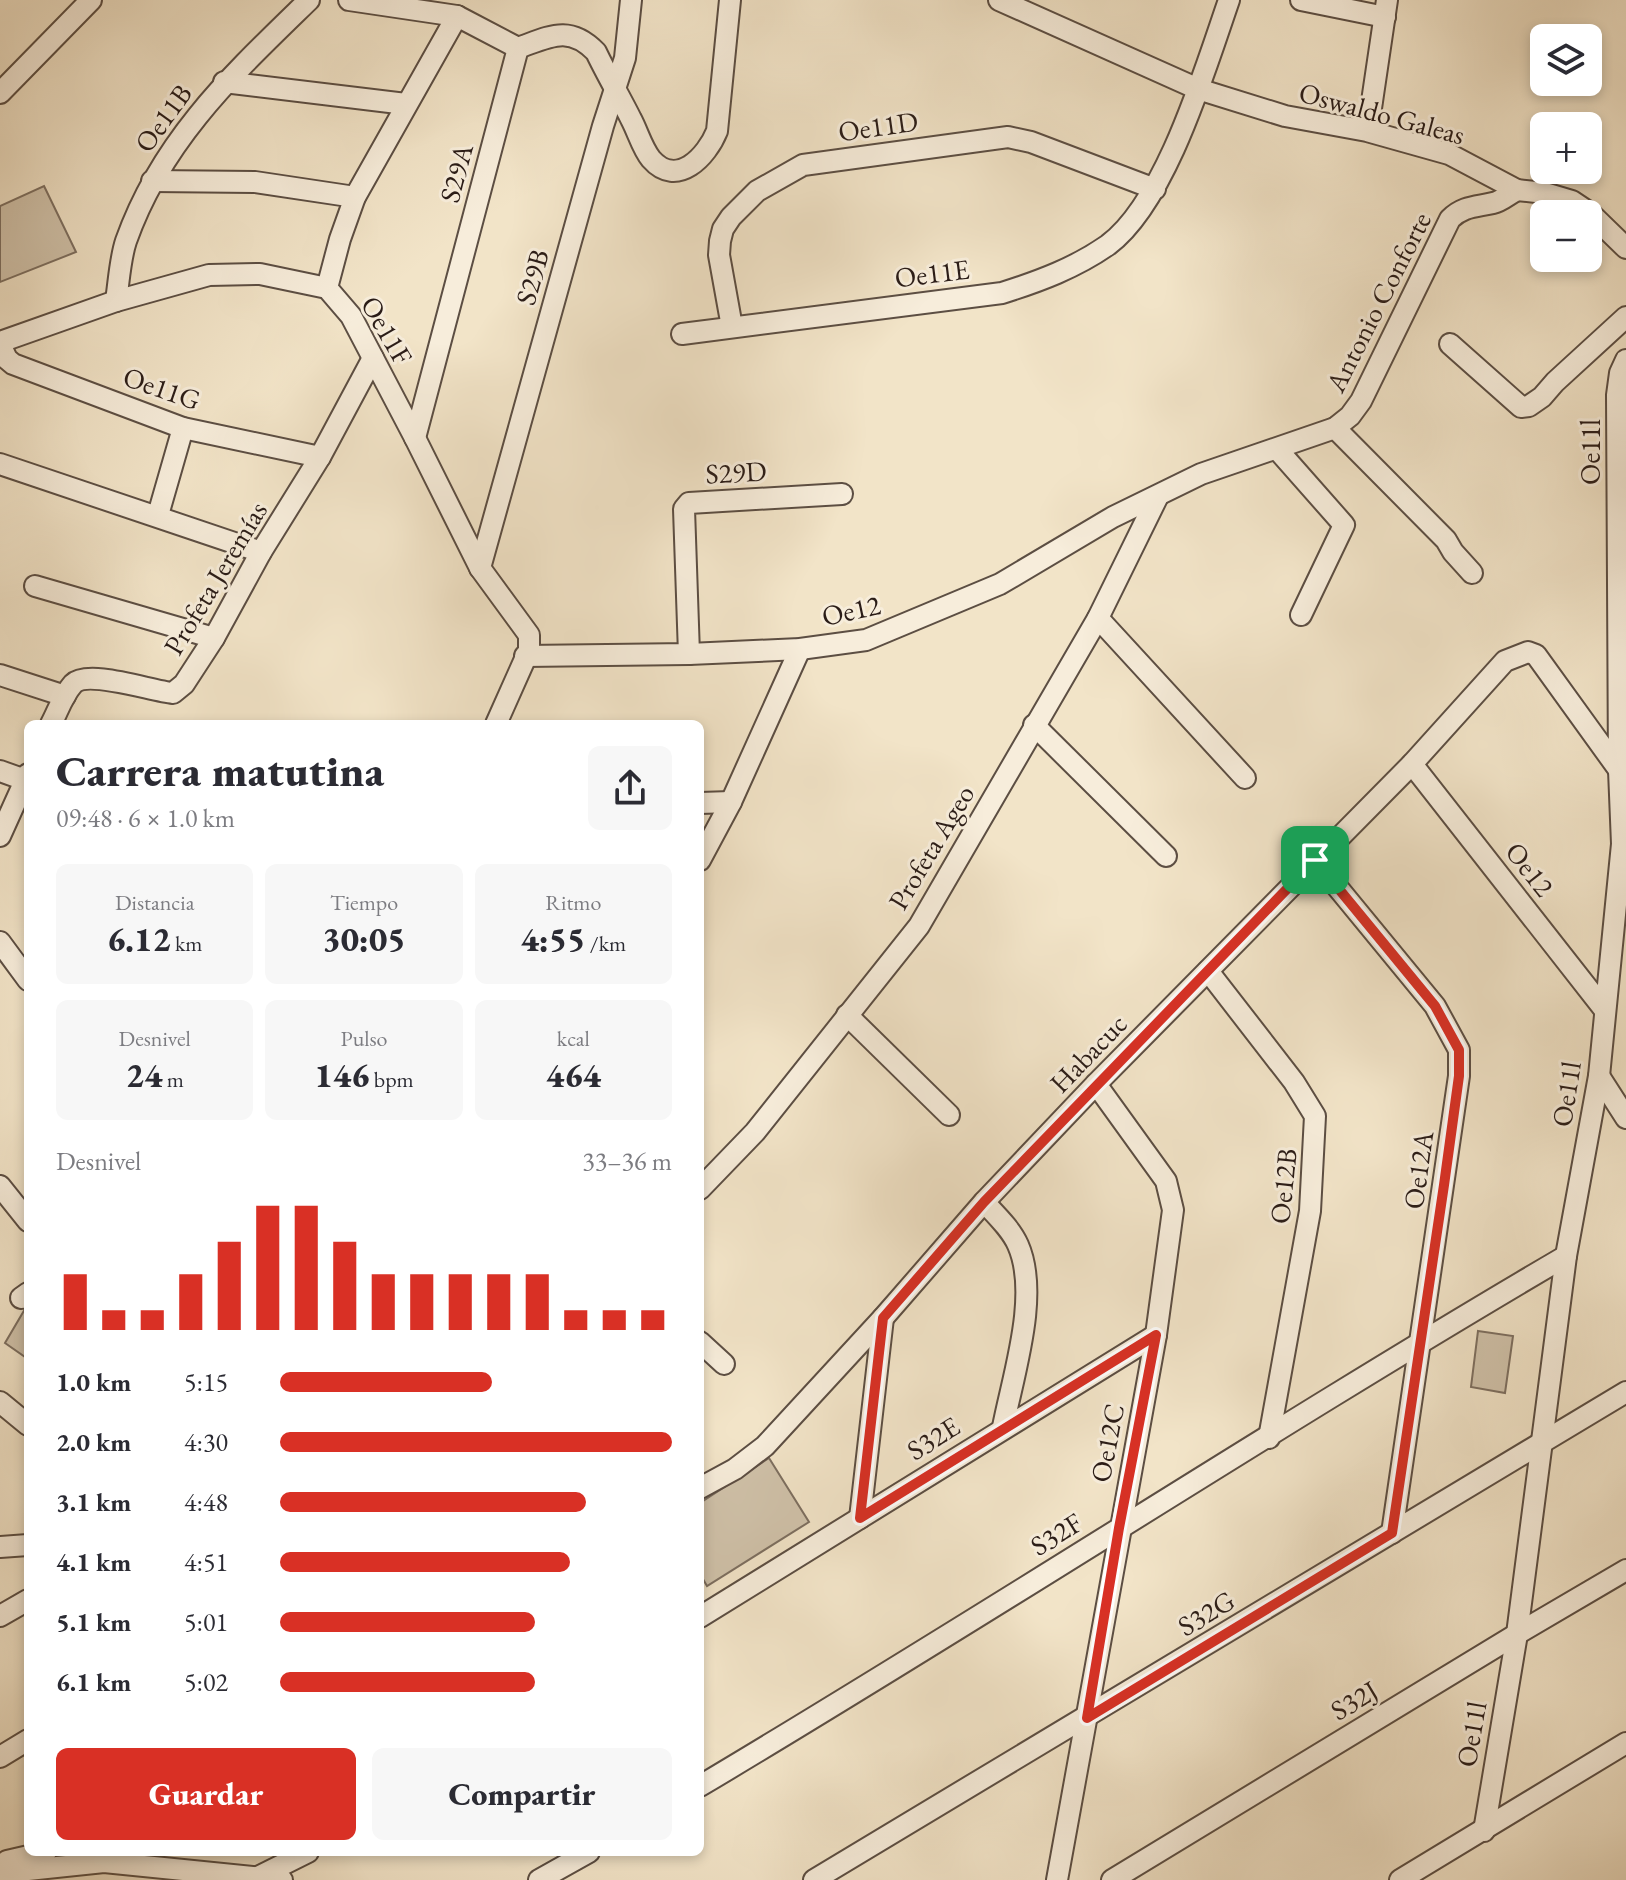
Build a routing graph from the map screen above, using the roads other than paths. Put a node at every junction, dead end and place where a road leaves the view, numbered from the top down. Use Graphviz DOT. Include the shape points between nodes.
graph roads {
  1 [pos="91,0"];
  2 [pos="309,0"];
  3 [pos="349,0"];
  4 [pos="631,0"];
  5 [pos="730,0"];
  6 [pos="999,0"];
  7 [pos="1229,0"];
  8 [pos="1301,0"];
  9 [pos="1386,9"];
  10 [pos="457,16"];
  11 [pos="518,48"];
  12 [pos="224,82"];
  13 [pos="1198,89"];
  14 [pos="616,91"];
  15 [pos="0,93"];
  16 [pos="406,104"];
  17 [pos="1370,115"];
  18 [pos="152,181"];
  19 [pos="1155,189"];
  20 [pos="1517,190"];
  21 [pos="355,197"];
  22 [pos="1626,248"];
  23 [pos="327,288"];
  24 [pos="116,301"];
  25 [pos="1626,317"];
  26 [pos="732,327"];
  27 [pos="682,334"];
  28 [pos="0,343"];
  29 [pos="1450,344"];
  30 [pos="373,358"];
  31 [pos="1626,360"];
  32 [pos="183,428"];
  33 [pos="1335,428"];
  34 [pos="415,438"];
  35 [pos="1277,449"];
  36 [pos="320,457"];
  37 [pos="0,464"];
  38 [pos="842,494"];
  39 [pos="1157,498"];
  40 [pos="158,515"];
  41 [pos="261,552"];
  42 [pos="480,568"];
  43 [pos="1472,573"];
  44 [pos="35,586"];
  45 [pos="1301,615"];
  46 [pos="1098,618"];
  47 [pos="214,638"];
  48 [pos="800,649"];
  49 [pos="689,654"];
  50 [pos="525,656"];
  51 [pos="0,675"];
  52 [pos="65,696"];
  53 [pos="53,720"];
  54 [pos="498,720"];
  55 [pos="1034,725"];
  56 [pos="1412,764"];
  57 [pos="1619,770"];
  58 [pos="0,771"];
  59 [pos="24,777"];
  60 [pos="1245,778"];
  61 [pos="24,784"];
  62 [pos="731,802"];
  63 [pos="704,803"];
  64 [pos="0,836"];
  65 [pos="1625,844"];
  66 [pos="704,853"];
  67 [pos="1166,856"];
  68 [pos="1315,860"];
  69 [pos="0,942"];
  70 [pos="1208,971"];
  71 [pos="24,975"];
  72 [pos="1604,1009"];
  73 [pos="847,1015"];
  74 [pos="1599,1076"];
  75 [pos="1096,1084"];
  76 [pos="949,1115"];
  77 [pos="1626,1118"];
  78 [pos="704,1185"];
  79 [pos="0,1186"];
  80 [pos="984,1202"];
  81 [pos="24,1216"];
  82 [pos="1566,1256"];
  83 [pos="883,1318"];
  84 [pos="1156,1335"];
  85 [pos="1421,1341"];
  86 [pos="704,1346"];
  87 [pos="724,1364"];
  88 [pos="1626,1392"];
  89 [pos="0,1402"];
  90 [pos="24,1422"];
  91 [pos="1003,1427"];
  92 [pos="1269,1438"];
  93 [pos="1540,1442"];
  94 [pos="704,1486"];
  95 [pos="860,1518"];
  96 [pos="1119,1528"];
  97 [pos="1392,1533"];
  98 [pos="24,1545"];
  99 [pos="0,1547"];
  100 [pos="1626,1570"];
  101 [pos="24,1602"];
  102 [pos="704,1615"];
  103 [pos="0,1616"];
  104 [pos="1517,1634"];
  105 [pos="1087,1718"];
  106 [pos="24,1742"];
  107 [pos="1626,1743"];
  108 [pos="0,1757"];
  109 [pos="704,1784"];
  110 [pos="1484,1831"];
  111 [pos="29,1856"];
  112 [pos="300,1856"];
  113 [pos="582,1856"];
  114 [pos="0,1863"];
  115 [pos="0,1873"];
  116 [pos="255,1878"];
  117 [pos="282,1880"];
  118 [pos="539,1880"];
  119 [pos="814,1880"];
  120 [pos="1057,1880"];
  121 [pos="1112,1880"];
  122 [pos="1400,1880"];
  1 -- 15 [label="street"];
  2 -- 12 [label="street, Oe11B"];
  3 -- 10 [label="street"];
  4 -- 14 [label="street, S29B"];
  5 -- 14 [label="street" via="717,131 701,159 674,170 653,161"];
  6 -- 13 [label="street, Oswaldo Galeas"];
  7 -- 13 [label="street, Oe11E"];
  8 -- 9 [label="street"];
  9 -- 17 [label="street"];
  10 -- 11 [label="street"];
  10 -- 16 [label="street"];
  11 -- 14 [label="street" via="547,36 575,36 596,52"];
  11 -- 34 [label="street, S29A"];
  12 -- 16 [label="street"];
  12 -- 18 [label="street, Oe11B"];
  13 -- 19 [label="street, Oe11E"];
  13 -- 20 [label="street, Oswaldo Galeas" via="1285,116 1449,154"];
  14 -- 42 [label="street, S29B"];
  16 -- 21 [label="street"];
  18 -- 21 [label="street" via="255,182"];
  18 -- 24 [label="street, Oe11B" via="125,243"];
  19 -- 26 [label="street, Oe11E" via="1110,243 1039,281 1002,293"];
  19 -- 26 [label="street, Oe11D" via="1008,137 803,165 757,191 723,229 719,255"];
  20 -- 22 [label="street, Oswaldo Galeas" via="1572,201"];
  20 -- 33 [label="street, Antonio Conforte" via="1497,202 1458,211 1450,219 1361,401"];
  21 -- 23 [label="street"];
  23 -- 24 [label="street, Oe11F" via="260,274 209,275"];
  23 -- 30 [label="street, Oe11F" via="351,316"];
  24 -- 28 [label="street, Oe11F"];
  25 -- 29 [label="street" via="1529,406 1521,407"];
  26 -- 27 [label="street, Oe11E"];
  28 -- 32 [label="street, Oe11G" via="13,364"];
  30 -- 34 [label="street, Oe11F"];
  30 -- 36 [label="street, Profeta Jeremías"];
  31 -- 57 [label="street, Oe11l" via="1617,395"];
  32 -- 36 [label="street, Oe11G"];
  32 -- 40 [label="street"];
  33 -- 35 [label="street, Antonio Conforte"];
  33 -- 43 [label="street"];
  34 -- 42 [label="street, Oe11F"];
  35 -- 39 [label="street, Antonio Conforte" via="1201,474"];
  35 -- 45 [label="street" via="1344,525"];
  36 -- 41 [label="street, Profeta Jeremías"];
  37 -- 40 [label="street"];
  38 -- 49 [label="street, S29D" via="686,506"];
  39 -- 46 [label="street, Profeta Ageo"];
  39 -- 48 [label="street, Oe12" via="1113,517 1000,584 891,632"];
  40 -- 41 [label="street"];
  41 -- 47 [label="street, Profeta Jeremías"];
  42 -- 50 [label="street, Oe11F" via="529,635"];
  44 -- 47 [label="street"];
  46 -- 55 [label="street, Profeta Ageo"];
  46 -- 60 [label="street"];
  47 -- 52 [label="street, Profeta Jeremías" via="173,693 91,677 75,681"];
  48 -- 49 [label="street, Oe12"];
  48 -- 62 [label="street"];
  49 -- 50 [label="street, Oe12"];
  50 -- 54 [label="street"];
  51 -- 52 [label="street"];
  52 -- 53 [label="street"];
  55 -- 67 [label="street"];
  55 -- 73 [label="street, Profeta Ageo" via="919,926"];
  56 -- 57 [label="street, Habacuc" via="1505,661 1528,652 1536,655"];
  56 -- 68 [label="street, Habacuc"];
  56 -- 72 [label="street, Oe12"];
  57 -- 65 [label="street, Oe11l"];
  58 -- 59 [label="street"];
  61 -- 64 [label="street"];
  62 -- 63 [label="street"];
  62 -- 66 [label="street"];
  65 -- 72 [label="street, Oe11l"];
  68 -- 70 [label="street, Habacuc"];
  68 -- 85 [label="street, Oe12A" via="1435,1006 1459,1050"];
  69 -- 71 [label="street"];
  70 -- 75 [label="street, Habacuc"];
  70 -- 92 [label="street, Oe12B" via="1315,1116 1310,1211"];
  72 -- 74 [label="street, Oe11l"];
  73 -- 76 [label="street"];
  73 -- 78 [label="street, Profeta Ageo" via="755,1132"];
  74 -- 77 [label="street"];
  74 -- 82 [label="street, Oe11l"];
  75 -- 80 [label="street, Habacuc"];
  75 -- 84 [label="street, Oe12C" via="1171,1194"];
  79 -- 81 [label="street"];
  80 -- 83 [label="street, Habacuc"];
  80 -- 91 [label="street" via="1017,1243 1027,1274 1026,1309"];
  82 -- 85 [label="street, S32F"];
  82 -- 93 [label="street, Oe11l"];
  83 -- 94 [label="street, Habacuc" via="765,1446"];
  83 -- 95 [label="street"];
  84 -- 91 [label="street, S32E"];
  84 -- 96 [label="street, Oe12C"];
  85 -- 92 [label="street, S32F"];
  85 -- 97 [label="street, Oe12A"];
  86 -- 87 [label="street"];
  88 -- 93 [label="street, S32G"];
  89 -- 90 [label="street"];
  91 -- 95 [label="street, S32E"];
  92 -- 96 [label="street, S32F"];
  93 -- 97 [label="street, S32G"];
  93 -- 104 [label="street, Oe11l"];
  95 -- 102 [label="street, S32E"];
  96 -- 105 [label="street, Oe12C"];
  96 -- 109 [label="street, S32F"];
  97 -- 105 [label="street, S32G"];
  98 -- 99 [label="street"];
  100 -- 104 [label="street, S32J"];
  101 -- 103 [label="street"];
  104 -- 110 [label="street, Oe11l"];
  104 -- 121 [label="street, S32J"];
  105 -- 119 [label="street, S32G"];
  105 -- 120 [label="street, Oe12C"];
  106 -- 108 [label="street"];
  107 -- 110 [label="street"];
  110 -- 122 [label="street"];
  111 -- 114 [label="street"];
  112 -- 116 [label="street"];
  113 -- 118 [label="street"];
  115 -- 116 [label="street" via="104,1862"];
  116 -- 117 [label="street"];
}
